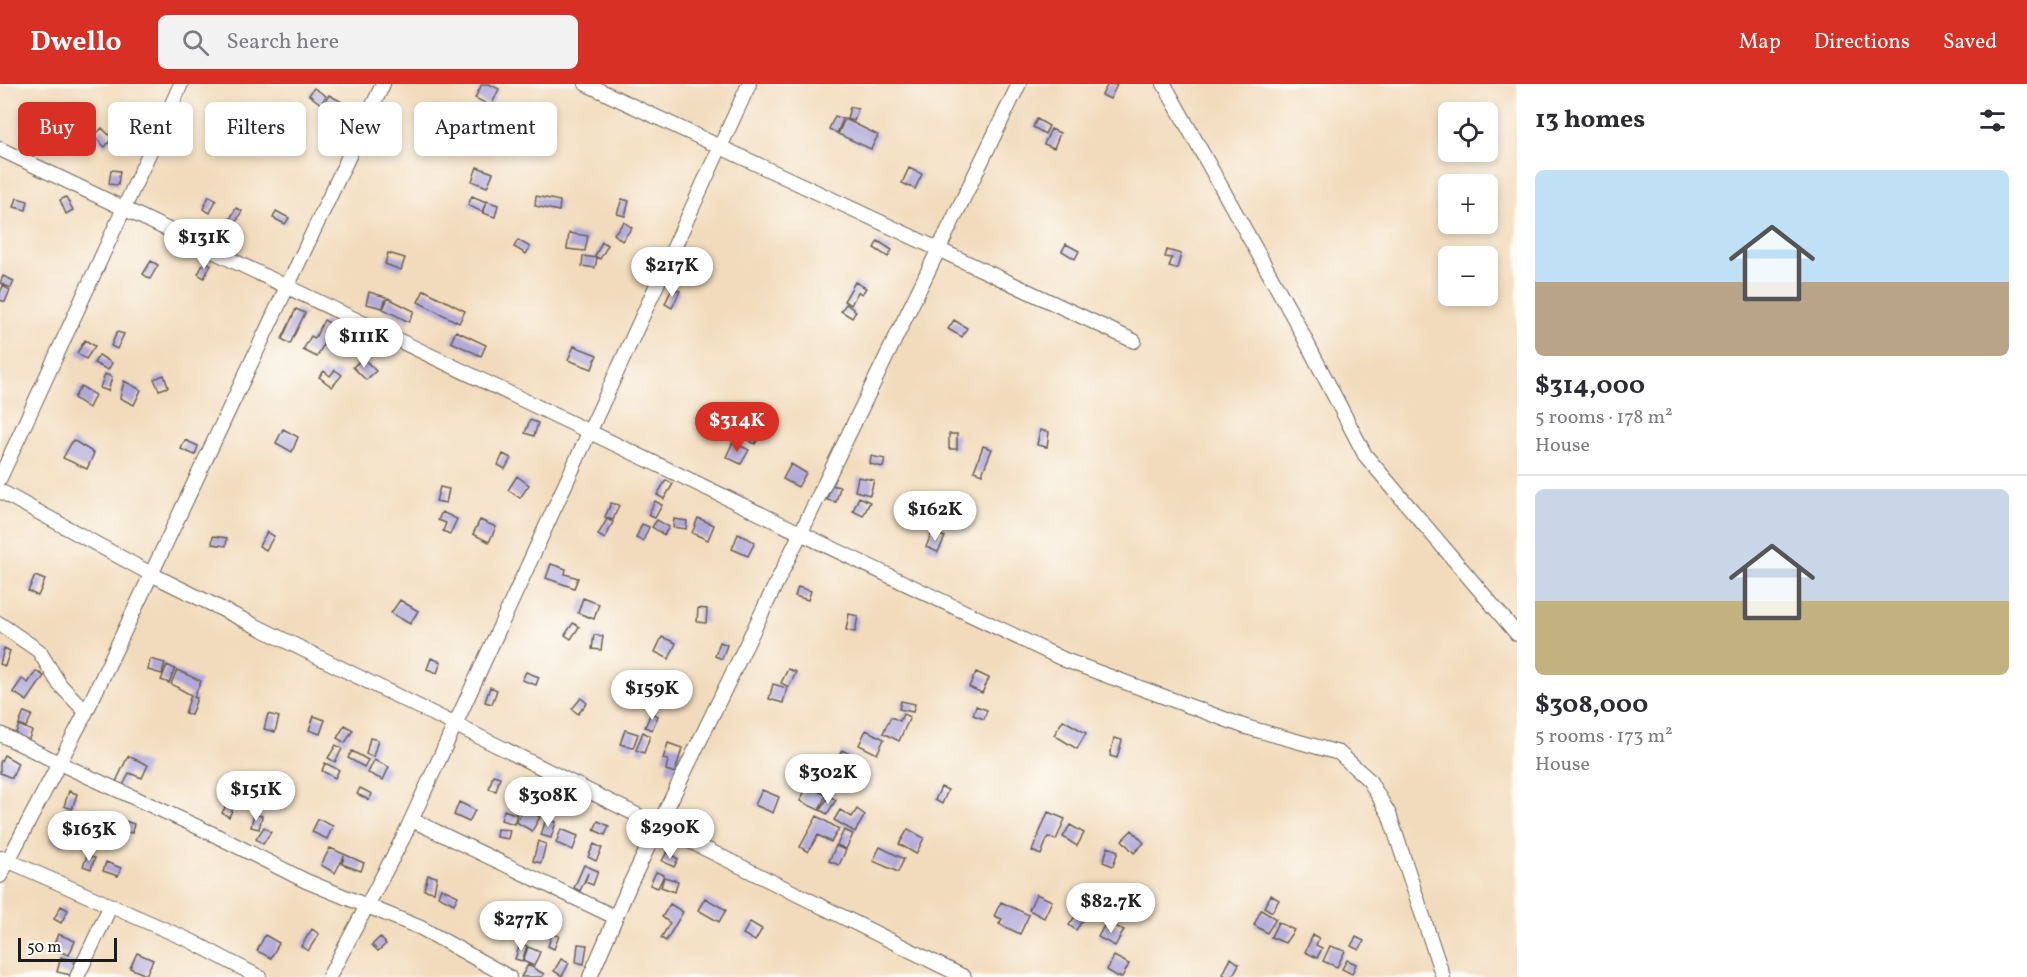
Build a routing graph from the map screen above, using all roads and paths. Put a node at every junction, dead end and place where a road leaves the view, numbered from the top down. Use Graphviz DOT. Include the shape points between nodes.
graph roads {
  1 [pos="181,84"];
  2 [pos="383,84"];
  3 [pos="586,84"];
  4 [pos="749,84"];
  5 [pos="1019,84"];
  6 [pos="1164,84"];
  7 [pos="720,147"];
  8 [pos="0,149"];
  9 [pos="124,209"];
  10 [pos="939,249"];
  11 [pos="287,287"];
  12 [pos="1134,341"];
  13 [pos="589,432"];
  14 [pos="0,478"];
  15 [pos="0,491"];
  16 [pos="801,533"];
  17 [pos="152,574"];
  18 [pos="0,624"];
  19 [pos="1517,634"];
  20 [pos="86,712"];
  21 [pos="454,725"];
  22 [pos="0,734"];
  23 [pos="59,763"];
  24 [pos="411,820"];
  25 [pos="659,825"];
  26 [pos="4,859"];
  27 [pos="0,876"];
  28 [pos="365,905"];
  29 [pos="110,907"];
  30 [pos="615,918"];
  31 [pos="958,976"];
  32 [pos="77,977"];
  33 [pos="259,977"];
  34 [pos="328,977"];
  35 [pos="509,977"];
  36 [pos="590,977"];
  37 [pos="1443,977"];
  1 -- 9 [label="street"];
  2 -- 11 [label="street"];
  3 -- 7 [label="street"];
  4 -- 7 [label="street"];
  5 -- 10 [label="street"];
  6 -- 19 [label="street" via="1365,455"];
  7 -- 10 [label="street"];
  7 -- 13 [label="street"];
  8 -- 9 [label="street"];
  9 -- 11 [label="street"];
  9 -- 14 [label="street"];
  10 -- 12 [label="street"];
  10 -- 16 [label="street"];
  11 -- 13 [label="street"];
  11 -- 17 [label="street"];
  13 -- 16 [label="street"];
  13 -- 21 [label="street"];
  15 -- 17 [label="street"];
  16 -- 25 [label="street"];
  16 -- 37 [label="street" via="1065,660 1246,727 1339,753 1369,780 1389,814"];
  17 -- 20 [label="street"];
  17 -- 21 [label="street"];
  18 -- 20 [label="street" via="39,651 60,686"];
  20 -- 23 [label="street"];
  21 -- 24 [label="street"];
  21 -- 25 [label="street"];
  22 -- 23 [label="street"];
  23 -- 26 [label="street"];
  23 -- 28 [label="street"];
  24 -- 28 [label="street"];
  24 -- 30 [label="street"];
  25 -- 30 [label="street"];
  25 -- 31 [label="street"];
  26 -- 27 [label="street"];
  26 -- 29 [label="street"];
  28 -- 34 [label="street"];
  28 -- 35 [label="street" via="420,928"];
  29 -- 32 [label="street"];
  29 -- 33 [label="street" via="191,941"];
  30 -- 36 [label="street"];
}
